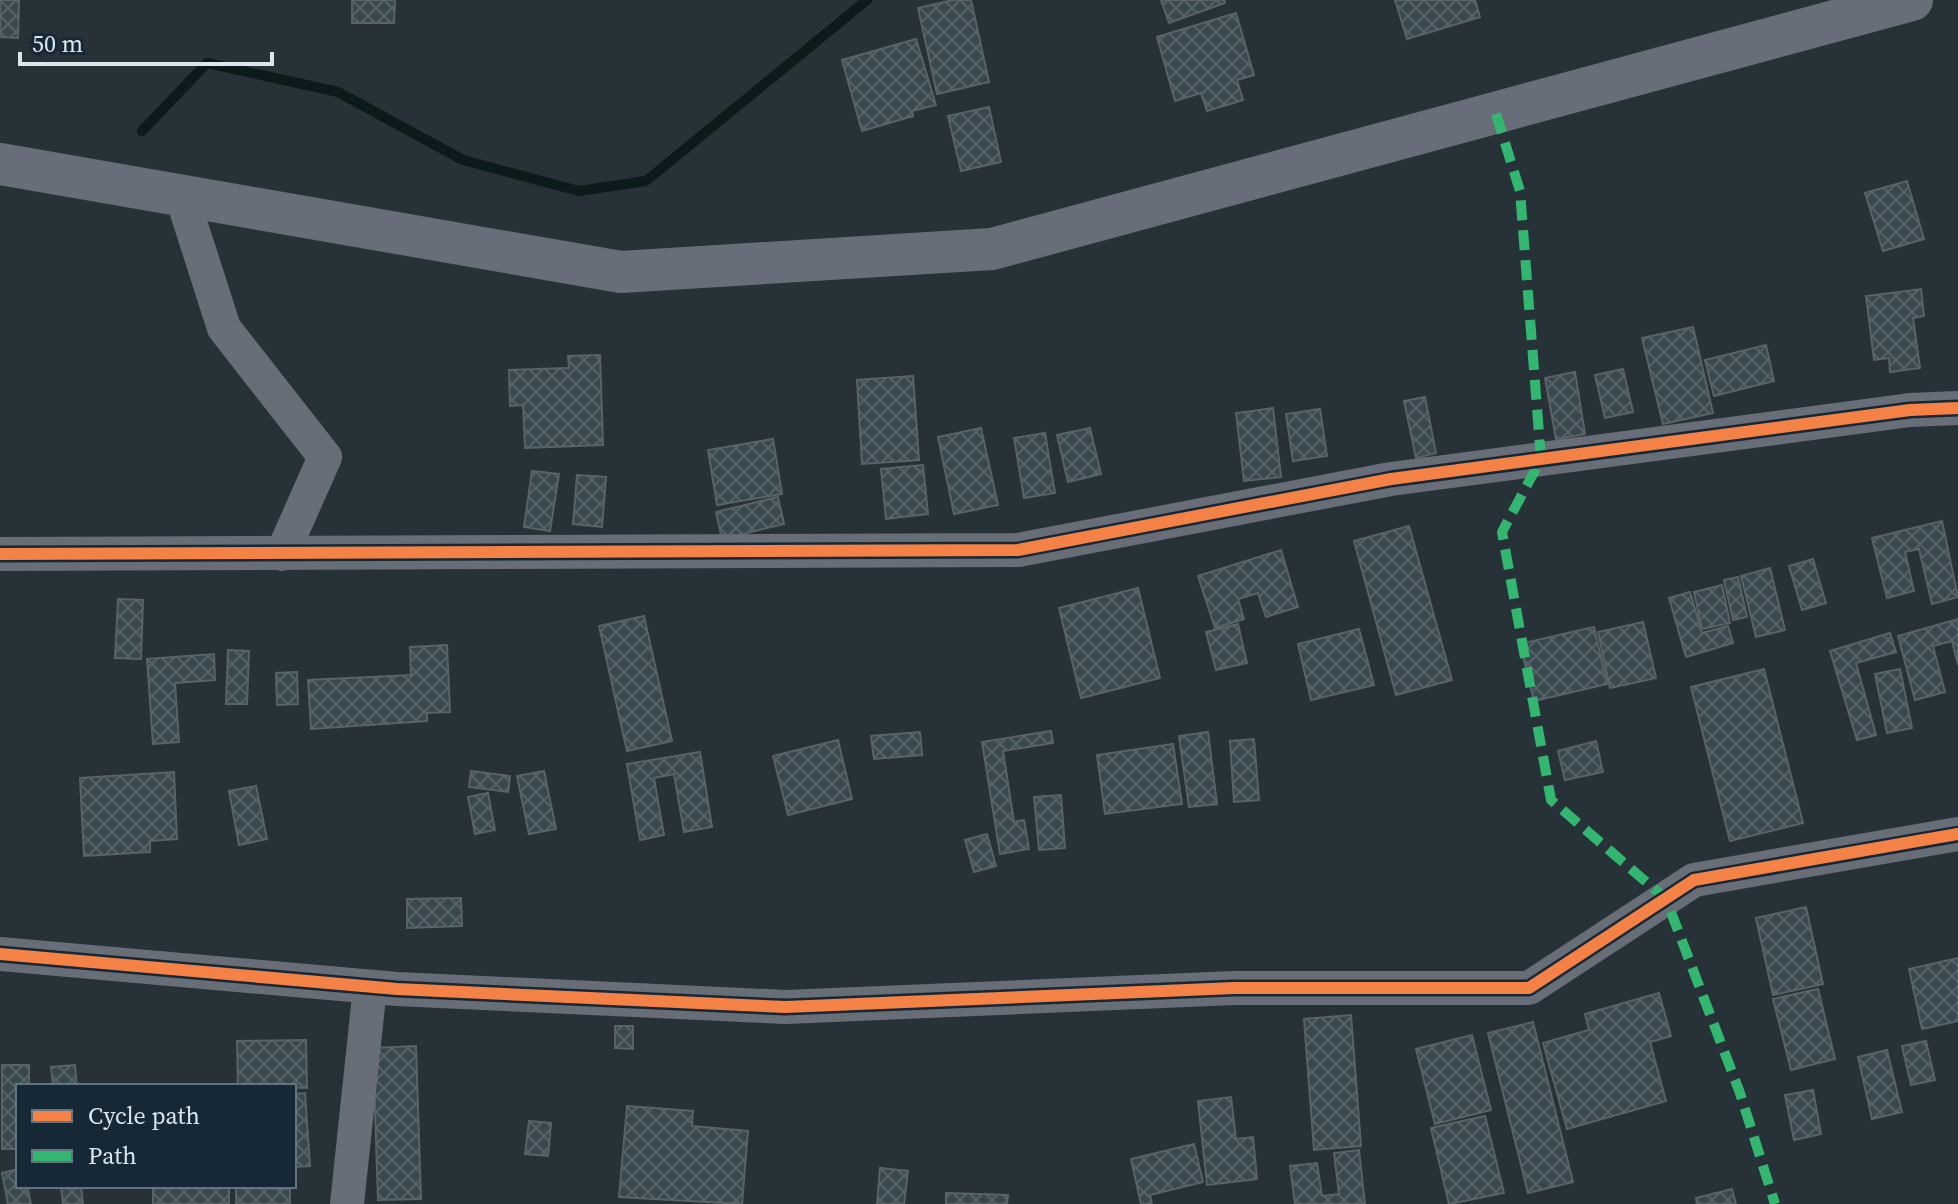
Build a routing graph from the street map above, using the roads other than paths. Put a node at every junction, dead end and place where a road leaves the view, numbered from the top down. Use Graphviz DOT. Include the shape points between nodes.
graph roads {
  1 [pos="1912,0"];
  2 [pos="0,164"];
  3 [pos="182,197"];
  4 [pos="1958,408"];
  5 [pos="0,554"];
  6 [pos="282,554"];
  7 [pos="1958,834"];
  8 [pos="0,954"];
  9 [pos="370,987"];
  10 [pos="347,1204"];
  1 -- 3 [label="main road" via="992,249 621,272"];
  2 -- 3 [label="main road"];
  3 -- 6 [label="street" via="224,328 325,457"];
  4 -- 6 [label="street" via="1391,479 1018,550"];
  5 -- 6 [label="street"];
  7 -- 9 [label="street" via="1694,880 1529,988 1234,988 786,1007"];
  8 -- 9 [label="street"];
  9 -- 10 [label="street"];
}
